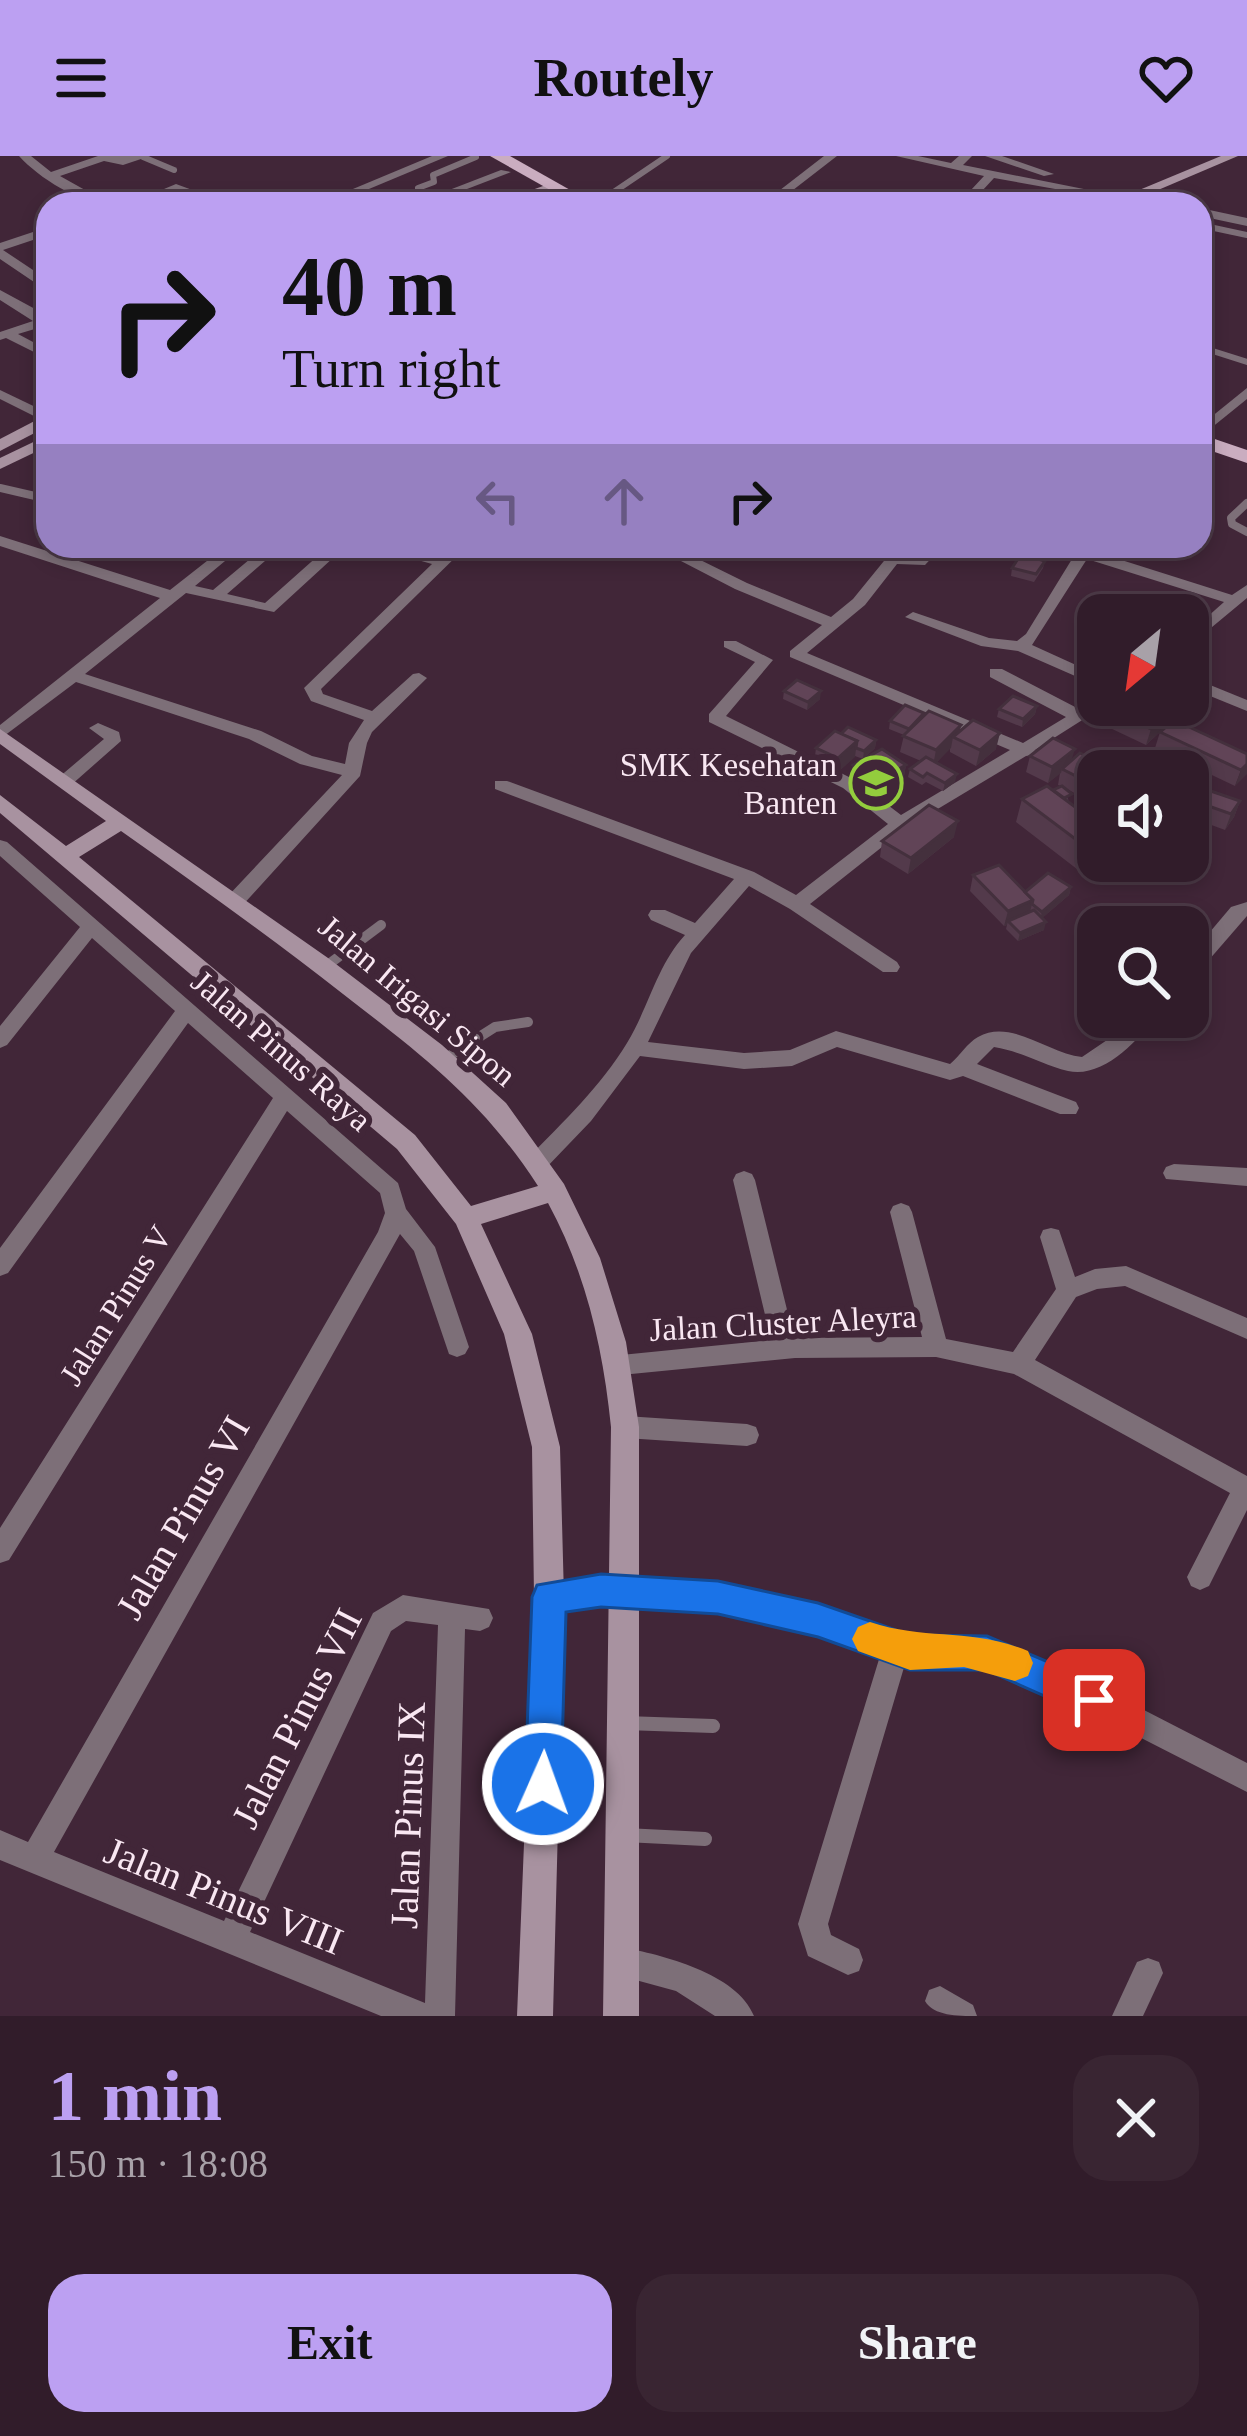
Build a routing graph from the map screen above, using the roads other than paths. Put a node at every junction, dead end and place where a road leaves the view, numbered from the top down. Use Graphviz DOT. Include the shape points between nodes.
graph roads {
  1 [pos="25,156"];
  2 [pos="144,156"];
  3 [pos="442,156"];
  4 [pos="475,156"];
  5 [pos="667,156"];
  6 [pos="831,156"];
  7 [pos="902,156"];
  8 [pos="992,156"];
  9 [pos="1045,156"];
  10 [pos="1232,156"];
  11 [pos="1247,161"];
  12 [pos="963,162"];
  13 [pos="501,164"];
  14 [pos="174,170"];
  15 [pos="1027,173"];
  16 [pos="53,175"];
  17 [pos="990,176"];
  18 [pos="418,188"];
  19 [pos="546,189"];
  20 [pos="83,192"];
  21 [pos="353,192"];
  22 [pos="450,192"];
  23 [pos="537,192"];
  24 [pos="549,192"];
  25 [pos="555,192"];
  26 [pos="611,192"];
  27 [pos="784,192"];
  28 [pos="975,192"];
  29 [pos="1108,192"];
  30 [pos="1147,192"];
  31 [pos="1178,192"];
  32 [pos="1212,215"];
  33 [pos="1247,222"];
  34 [pos="1212,228"];
  35 [pos="1247,235"];
  36 [pos="36,236"];
  37 [pos="0,250"];
  38 [pos="36,272"];
  39 [pos="36,279"];
  40 [pos="0,294"];
  41 [pos="36,315"];
  42 [pos="36,324"];
  43 [pos="4,335"];
  44 [pos="36,350"];
  45 [pos="1212,351"];
  46 [pos="1247,362"];
  47 [pos="1247,392"];
  48 [pos="0,394"];
  49 [pos="36,413"];
  50 [pos="36,426"];
  51 [pos="1212,426"];
  52 [pos="1212,442"];
  53 [pos="0,446"];
  54 [pos="36,446"];
  55 [pos="1247,457"];
  56 [pos="1212,458"];
  57 [pos="0,464"];
  58 [pos="1247,470"];
  59 [pos="0,488"];
  60 [pos="36,496"];
  61 [pos="1247,503"];
  62 [pos="1247,532"];
  63 [pos="0,541"];
  64 [pos="36,551"];
  65 [pos="59,558"];
  66 [pos="221,558"];
  67 [pos="260,558"];
  68 [pos="325,558"];
  69 [pos="427,558"];
  70 [pos="448,558"];
  71 [pos="684,558"];
  72 [pos="924,558"];
  73 [pos="1080,558"];
  74 [pos="1113,558"];
  75 [pos="444,562"];
  76 [pos="180,593"];
  77 [pos="1240,595"];
  78 [pos="215,596"];
  79 [pos="914,617"];
  80 [pos="1209,623"];
  81 [pos="834,624"];
  82 [pos="730,644"];
  83 [pos="1021,646"];
  84 [pos="1077,671"];
  85 [pos="996,673"];
  86 [pos="75,676"];
  87 [pos="418,678"];
  88 [pos="1209,690"];
  89 [pos="1247,706"];
  90 [pos="1077,715"];
  91 [pos="375,718"];
  92 [pos="1077,719"];
  93 [pos="98,728"];
  94 [pos="0,735"];
  95 [pos="1027,752"];
  96 [pos="354,772"];
  97 [pos="64,782"];
  98 [pos="501,785"];
  99 [pos="0,802"];
  100 [pos="900,824"];
  101 [pos="114,826"];
  102 [pos="0,846"];
  103 [pos="74,850"];
  104 [pos="747,878"];
  105 [pos="234,902"];
  106 [pos="797,904"];
  107 [pos="1247,909"];
  108 [pos="658,916"];
  109 [pos="381,925"];
  110 [pos="90,927"];
  111 [pos="698,933"];
  112 [pos="1209,947"];
  113 [pos="325,967"];
  114 [pos="890,967"];
  115 [pos="187,1009"];
  116 [pos="528,1022"];
  117 [pos="1125,1038"];
  118 [pos="0,1040"];
  119 [pos="635,1048"];
  120 [pos="443,1060"];
  121 [pos="964,1067"];
  122 [pos="286,1095"];
  123 [pos="1068,1108"];
  124 [pos="536,1164"];
  125 [pos="1174,1173"];
  126 [pos="1247,1177"];
  127 [pos="744,1180"];
  128 [pos="547,1193"];
  129 [pos="901,1212"];
  130 [pos="397,1213"];
  131 [pos="473,1216"];
  132 [pos="1051,1237"];
  133 [pos="0,1266"];
  134 [pos="1069,1290"];
  135 [pos="1247,1329"];
  136 [pos="457,1347"];
  137 [pos="936,1347"];
  138 [pos="785,1349"];
  139 [pos="1019,1364"];
  140 [pos="621,1365"];
  141 [pos="625,1427"];
  142 [pos="747,1435"];
  143 [pos="1246,1488"];
  144 [pos="0,1551"];
  145 [pos="1200,1577"];
  146 [pos="601,1592"];
  147 [pos="549,1597"];
  148 [pos="466,1617"];
  149 [pos="896,1648"];
  150 [pos="622,1724"];
  151 [pos="713,1726"];
  152 [pos="1247,1778"];
  153 [pos="622,1835"];
  154 [pos="705,1839"];
  155 [pos="0,1845"];
  156 [pos="34,1859"];
  157 [pos="231,1940"];
  158 [pos="848,1960"];
  159 [pos="621,1962"];
  160 [pos="1148,1972"];
  161 [pos="419,2016"];
  162 [pos="440,2016"];
  163 [pos="535,2016"];
  164 [pos="621,2016"];
  165 [pos="739,2016"];
  166 [pos="1127,2016"];
  1 -- 16 [label="street"];
  2 -- 14 [label="lane"];
  2 -- 16 [label="street" via="103,158"];
  3 -- 21 [label="street"];
  4 -- 13 [label="main road"];
  4 -- 18 [label="lane"];
  5 -- 26 [label="lane"];
  6 -- 27 [label="street"];
  7 -- 12 [label="street"];
  8 -- 15 [label="street"];
  9 -- 15 [label="street"];
  10 -- 30 [label="street"];
  11 -- 31 [label="street"];
  12 -- 17 [label="street"];
  13 -- 19 [label="main road"];
  13 -- 22 [label="street"];
  15 -- 17 [label="street"];
  15 -- 29 [label="street"];
  16 -- 20 [label="street"];
  17 -- 28 [label="street"];
  19 -- 23 [label="street"];
  19 -- 24 [label="main road"];
  19 -- 25 [label="main road"];
  32 -- 33 [label="street"];
  34 -- 35 [label="lane"];
  36 -- 37 [label="street"];
  37 -- 38 [label="street"];
  39 -- 40 [label="street"];
  40 -- 41 [label="street"];
  42 -- 43 [label="street"];
  43 -- 44 [label="street"];
  45 -- 46 [label="lane"];
  47 -- 51 [label="street"];
  48 -- 49 [label="street"];
  50 -- 53 [label="street"];
  52 -- 55 [label="main road"];
  54 -- 57 [label="street"];
  56 -- 58 [label="main road"];
  59 -- 60 [label="lane"];
  61 -- 62 [label="lane" via="1232,524"];
  63 -- 64 [label="street"];
  65 -- 76 [label="street"];
  66 -- 76 [label="street"];
  67 -- 78 [label="street"];
  68 -- 78 [label="street" via="271,608"];
  69 -- 75 [label="street"];
  70 -- 75 [label="street"];
  71 -- 81 [label="street"];
  72 -- 81 [label="street" via="893,559"];
  73 -- 83 [label="street"];
  74 -- 77 [label="street"];
  75 -- 91 [label="street" via="312,688 334,706"];
  76 -- 78 [label="street"];
  76 -- 86 [label="street"];
  77 -- 80 [label="street"];
  79 -- 83 [label="street"];
  81 -- 95 [label="street" via="798,656"];
  82 -- 100 [label="street" via="765,660 715,718 849,784"];
  83 -- 84 [label="street"];
  85 -- 90 [label="street"];
  86 -- 94 [label="street"];
  86 -- 96 [label="street"];
  87 -- 91 [label="street"];
  88 -- 89 [label="street"];
  91 -- 96 [label="street" via="352,752"];
  92 -- 95 [label="street"];
  93 -- 97 [label="street" via="112,741"];
  94 -- 97 [label="street, Jalan Irigasi Sipon"];
  95 -- 100 [label="street"];
  96 -- 105 [label="street"];
  97 -- 101 [label="street, Jalan Irigasi Sipon"];
  98 -- 104 [label="street"];
  99 -- 103 [label="street"];
  100 -- 106 [label="street"];
  101 -- 103 [label="street"];
  101 -- 105 [label="street, Jalan Irigasi Sipon"];
  102 -- 110 [label="street, Jalan Pinus Raya"];
  103 -- 131 [label="street" via="406,1142"];
  104 -- 106 [label="street"];
  104 -- 111 [label="street"];
  105 -- 113 [label="street, Jalan Irigasi Sipon"];
  106 -- 114 [label="street"];
  107 -- 112 [label="street"];
  108 -- 111 [label="street"];
  109 -- 113 [label="lane"];
  110 -- 115 [label="street, Jalan Pinus Raya"];
  110 -- 118 [label="street"];
  111 -- 119 [label="street"];
  113 -- 120 [label="street, Jalan Irigasi Sipon"];
  115 -- 122 [label="street, Jalan Pinus Raya"];
  115 -- 133 [label="street"];
  116 -- 120 [label="lane" via="495,1028"];
  117 -- 121 [label="street" via="1083,1066 994,1040 980,1044"];
  119 -- 121 [label="street" via="744,1061 792,1058 836,1040 940,1071"];
  119 -- 124 [label="street"];
  120 -- 124 [label="street, Jalan Irigasi Sipon" via="498,1111"];
  121 -- 123 [label="street"];
  122 -- 130 [label="street, Jalan Pinus Raya" via="390,1190"];
  122 -- 144 [label="street, Jalan Pinus V"];
  124 -- 128 [label="street, Jalan Irigasi Sipon"];
  125 -- 126 [label="street"];
  127 -- 138 [label="street"];
  128 -- 131 [label="street"];
  128 -- 140 [label="street, Jalan Irigasi Sipon" via="593,1275"];
  129 -- 137 [label="street"];
  130 -- 136 [label="street, Jalan Pinus Raya" via="424,1247"];
  130 -- 156 [label="street, Jalan Pinus VI"];
  131 -- 147 [label="street" via="518,1334 546,1447"];
  132 -- 134 [label="street"];
  134 -- 135 [label="street" via="1126,1276"];
  134 -- 139 [label="street"];
  137 -- 138 [label="street, Jalan Cluster Aleyra"];
  137 -- 139 [label="street, Jalan Cluster Aleyra"];
  138 -- 140 [label="street, Jalan Cluster Aleyra"];
  139 -- 143 [label="street, Jalan Cluster Aleyra"];
  140 -- 141 [label="street, Jalan Irigasi Sipon"];
  141 -- 142 [label="street"];
  141 -- 146 [label="street, Jalan Irigasi Sipon"];
  143 -- 145 [label="street"];
  146 -- 147 [label="street"];
  146 -- 149 [label="street" via="718,1597"];
  146 -- 150 [label="street, Jalan Irigasi Sipon"];
  147 -- 163 [label="street"];
  148 -- 157 [label="street, Jalan Pinus VII" via="403,1608 382,1622"];
  148 -- 162 [label="street, Jalan Pinus IX"];
  149 -- 152 [label="street" via="925,1655 964,1650 1012,1662"];
  149 -- 158 [label="street" via="813,1924 819,1945"];
  150 -- 151 [label="lane"];
  150 -- 153 [label="street, Jalan Irigasi Sipon"];
  153 -- 154 [label="lane"];
  153 -- 159 [label="street, Jalan Irigasi Sipon"];
  155 -- 156 [label="street, Jalan Pinus VIII"];
  156 -- 157 [label="street, Jalan Pinus VIII"];
  157 -- 161 [label="street, Jalan Pinus VIII"];
  159 -- 164 [label="street, Jalan Irigasi Sipon"];
  159 -- 165 [label="street" via="677,1973"];
  160 -- 166 [label="street"];
}
